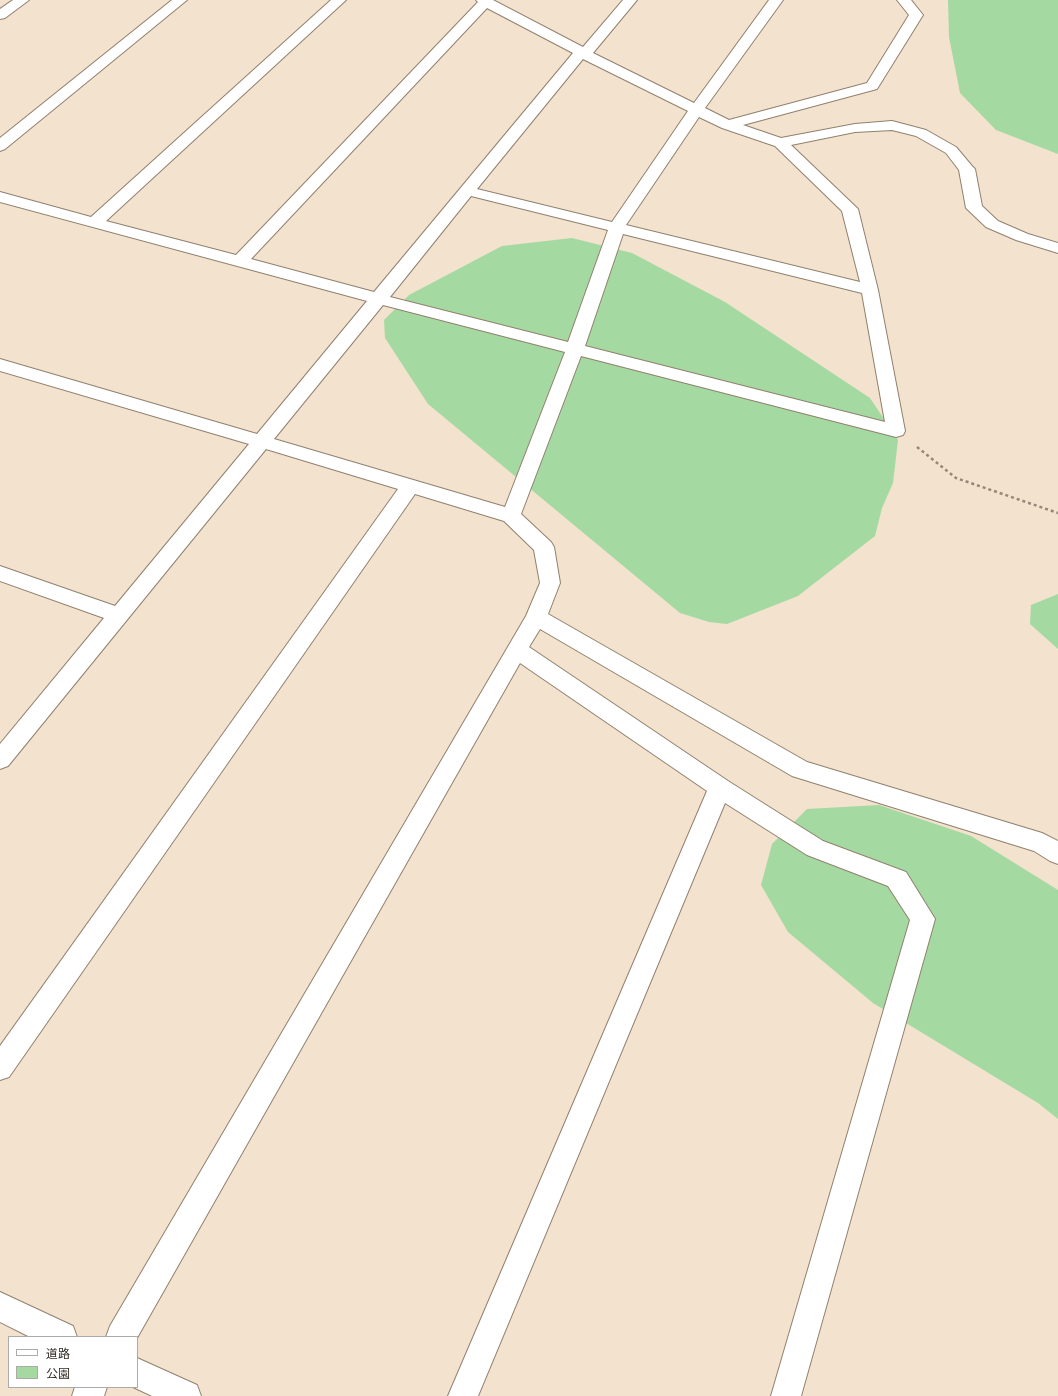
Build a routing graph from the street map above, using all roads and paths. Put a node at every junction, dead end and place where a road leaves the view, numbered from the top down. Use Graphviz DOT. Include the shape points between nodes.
graph roads {
  1 [pos="22,0"];
  2 [pos="180,0"];
  3 [pos="339,0"];
  4 [pos="630,0"];
  5 [pos="776,0"];
  6 [pos="904,0"];
  7 [pos="484,1"];
  8 [pos="505,5"];
  9 [pos="0,15"];
  10 [pos="583,53"];
  11 [pos="696,110"];
  12 [pos="727,125"];
  13 [pos="780,142"];
  14 [pos="0,146"];
  15 [pos="468,191"];
  16 [pos="0,197"];
  17 [pos="94,223"];
  18 [pos="617,227"];
  19 [pos="1058,248"];
  20 [pos="240,261"];
  21 [pos="870,290"];
  22 [pos="379,299"];
  23 [pos="575,348"];
  24 [pos="0,365"];
  25 [pos="896,431"];
  26 [pos="261,441"];
  27 [pos="410,486"];
  28 [pos="1058,513"];
  29 [pos="511,516"];
  30 [pos="0,573"];
  31 [pos="118,615"];
  32 [pos="536,617"];
  33 [pos="517,650"];
  34 [pos="0,760"];
  35 [pos="720,788"];
  36 [pos="1058,854"];
  37 [pos="0,1068"];
  38 [pos="0,1307"];
  39 [pos="60,1336"];
  40 [pos="122,1336"];
  41 [pos="138,1373"];
  42 [pos="186,1396"];
  43 [pos="463,1396"];
  44 [pos="786,1396"];
  1 -- 9 [label="street"];
  2 -- 14 [label="street"];
  3 -- 17 [label="street"];
  4 -- 10 [label="street"];
  5 -- 11 [label="street"];
  6 -- 12 [label="street" via="916,15 872,86"];
  7 -- 8 [label="street"];
  7 -- 20 [label="street"];
  8 -- 10 [label="street"];
  10 -- 11 [label="street"];
  10 -- 15 [label="street"];
  11 -- 12 [label="street"];
  11 -- 18 [label="street"];
  12 -- 13 [label="street"];
  13 -- 19 [label="street" via="855,128 892,125 921,133 951,150 967,169 974,208 992,224"];
  13 -- 21 [label="street" via="850,209"];
  15 -- 18 [label="street"];
  15 -- 22 [label="street"];
  16 -- 17 [label="street"];
  17 -- 20 [label="street"];
  18 -- 21 [label="street"];
  18 -- 23 [label="street"];
  20 -- 22 [label="street"];
  21 -- 25 [label="street"];
  22 -- 23 [label="street"];
  22 -- 26 [label="street"];
  23 -- 25 [label="street"];
  23 -- 29 [label="street"];
  24 -- 26 [label="street"];
  25 -- 28 [label="path" via="956,478"];
  26 -- 27 [label="street"];
  26 -- 31 [label="street"];
  27 -- 29 [label="street"];
  27 -- 37 [label="street"];
  29 -- 32 [label="street" via="544,547 550,583"];
  30 -- 31 [label="street"];
  31 -- 34 [label="street"];
  32 -- 33 [label="street"];
  32 -- 36 [label="street" via="800,769 1042,843"];
  33 -- 35 [label="street"];
  33 -- 40 [label="street"];
  35 -- 43 [label="street"];
  35 -- 44 [label="street" via="814,848 897,879 923,919"];
  38 -- 39 [label="street"];
  41 -- 42 [label="street"];
}
